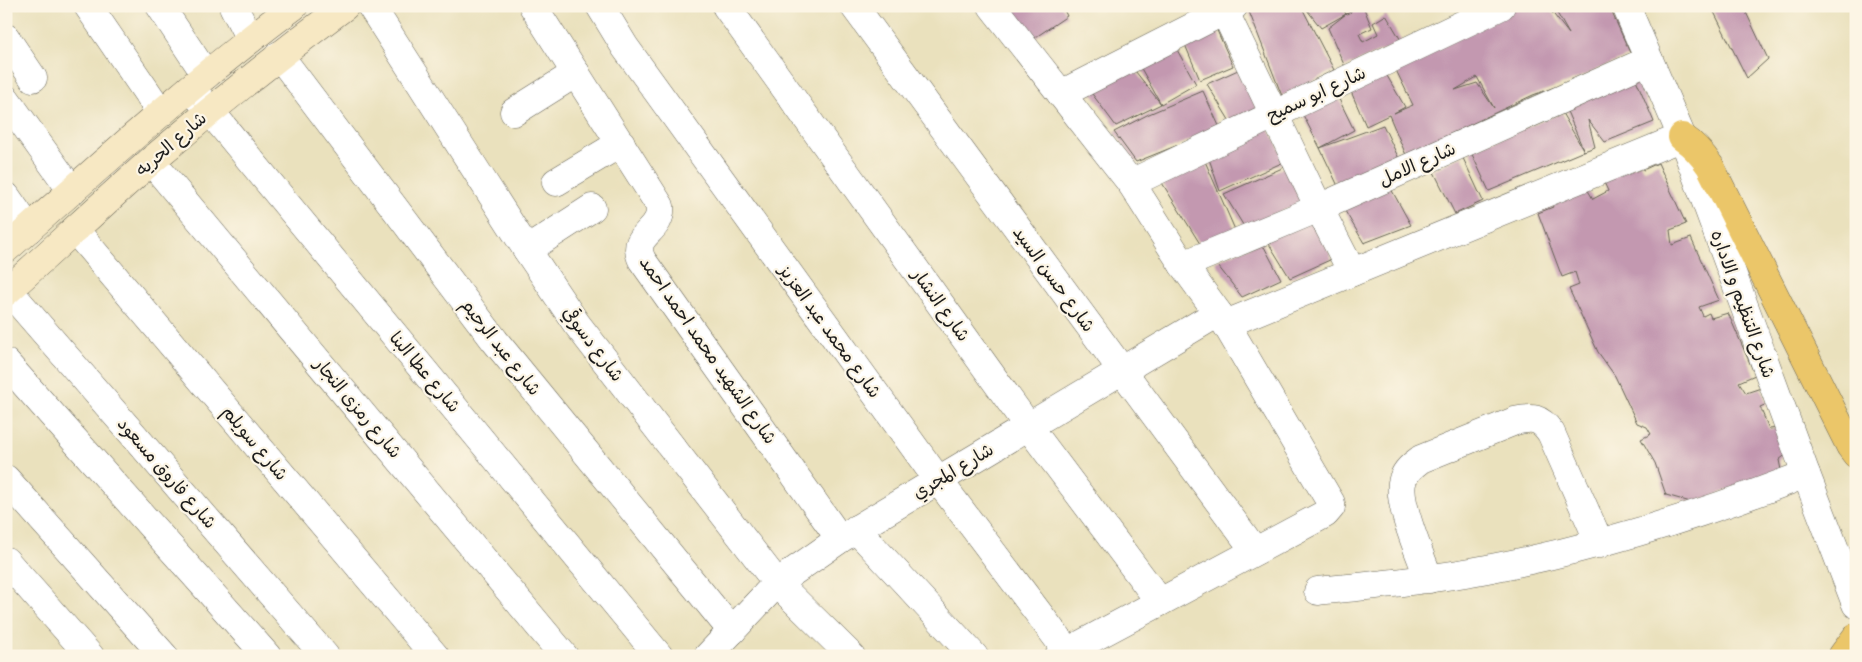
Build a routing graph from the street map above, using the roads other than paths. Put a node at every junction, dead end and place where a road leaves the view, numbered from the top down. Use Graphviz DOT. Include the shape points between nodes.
graph roads {
  1 [pos="88,6"];
  2 [pos="160,6"];
  3 [pos="232,6"];
  4 [pos="294,6"];
  5 [pos="345,6"];
  6 [pos="371,6"];
  7 [pos="533,6"];
  8 [pos="600,6"];
  9 [pos="726,6"];
  10 [pos="854,6"];
  11 [pos="992,6"];
  12 [pos="1501,6"];
  13 [pos="1626,6"];
  14 [pos="1226,8"];
  15 [pos="6,38"];
  16 [pos="250,39"];
  17 [pos="279,55"];
  18 [pos="1649,60"];
  19 [pos="576,73"];
  20 [pos="33,78"];
  21 [pos="198,81"];
  22 [pos="1062,94"];
  23 [pos="6,99"];
  24 [pos="210,111"];
  25 [pos="514,112"];
  26 [pos="161,113"];
  27 [pos="1274,114"];
  28 [pos="1682,137"];
  29 [pos="621,144"];
  30 [pos="151,161"];
  31 [pos="556,182"];
  32 [pos="1131,183"];
  33 [pos="72,191"];
  34 [pos="6,196"];
  35 [pos="592,208"];
  36 [pos="1319,208"];
  37 [pos="29,229"];
  38 [pos="75,230"];
  39 [pos="6,249"];
  40 [pos="527,250"];
  41 [pos="1183,265"];
  42 [pos="1352,272"];
  43 [pos="7,291"];
  44 [pos="1222,318"];
  45 [pos="6,363"];
  46 [pos="1122,371"];
  47 [pos="1028,426"];
  48 [pos="1856,454"];
  49 [pos="1806,474"];
  50 [pos="6,479"];
  51 [pos="938,480"];
  52 [pos="848,534"];
  53 [pos="1600,544"];
  54 [pos="1255,551"];
  55 [pos="6,561"];
  56 [pos="1429,578"];
  57 [pos="777,583"];
  58 [pos="1318,591"];
  59 [pos="1160,602"];
  60 [pos="1856,604"];
  61 [pos="1856,636"];
  62 [pos="721,648"];
  63 [pos="1063,654"];
  64 [pos="90,656"];
  65 [pos="164,656"];
  66 [pos="267,656"];
  67 [pos="325,656"];
  68 [pos="435,656"];
  69 [pos="564,656"];
  70 [pos="660,656"];
  71 [pos="850,656"];
  72 [pos="974,656"];
  73 [pos="1842,656"];
  1 -- 26 [label="street"];
  2 -- 21 [label="street, شارع عطا البنا"];
  3 -- 16 [label="street"];
  4 -- 16 [label="main road, شارع الحريه"];
  5 -- 17 [label="main road, شارع الحريه"];
  6 -- 40 [label="street, شارع دسوقي"];
  7 -- 19 [label="street, شارع الشهيد محمد احمد احمد"];
  8 -- 51 [label="street, شارع محمد عبد العزيز" via="625,47"];
  9 -- 47 [label="street, شارع النشار"];
  10 -- 46 [label="street, شارع حسن السيد"];
  11 -- 22 [label="street"];
  12 -- 27 [label="street, شارع ابو سميح"];
  13 -- 18 [label="street, شارع التنظيم و الاداره"];
  14 -- 22 [label="street"];
  14 -- 27 [label="street"];
  15 -- 20 [label="street"];
  16 -- 21 [label="main road, شارع الحريه"];
  17 -- 24 [label="main road, شارع الحريه"];
  17 -- 62 [label="street, شارع عبد الرحيم"];
  18 -- 28 [label="street, شارع التنظيم و الاداره"];
  18 -- 36 [label="street, شارع الامل"];
  19 -- 25 [label="street"];
  19 -- 29 [label="street, شارع الشهيد محمد احمد احمد"];
  21 -- 24 [label="street, شارع عطا البنا"];
  21 -- 26 [label="main road, شارع الحريه"];
  22 -- 32 [label="street"];
  23 -- 33 [label="street"];
  24 -- 30 [label="main road, شارع الحريه"];
  24 -- 70 [label="street, شارع عطا البنا"];
  26 -- 33 [label="main road, شارع الحريه"];
  27 -- 32 [label="street, شارع ابو سميح"];
  27 -- 36 [label="street"];
  28 -- 42 [label="street, شارع المجري"];
  28 -- 48 [label="main road" via="1702,153 1710,166"];
  28 -- 49 [label="street, شارع التنظيم و الاداره"];
  29 -- 31 [label="street"];
  29 -- 52 [label="street, شارع الشهيد محمد احمد احمد" via="660,206 658,224 640,243 642,260"];
  30 -- 38 [label="main road, شارع الحريه"];
  30 -- 69 [label="street, شارع رمزى النجار"];
  32 -- 41 [label="street"];
  33 -- 37 [label="main road, شارع الحريه"];
  34 -- 37 [label="street"];
  35 -- 40 [label="street"];
  36 -- 41 [label="street, شارع الامل"];
  36 -- 42 [label="street"];
  37 -- 39 [label="main road, شارع الحريه"];
  38 -- 43 [label="main road, شارع الحريه"];
  38 -- 68 [label="street, شارع سويلم"];
  40 -- 57 [label="street, شارع دسوقي" via="576,323"];
  41 -- 44 [label="street"];
  42 -- 44 [label="street, شارع المجري"];
  43 -- 67 [label="street, شارع فاروق مسعود"];
  44 -- 46 [label="street, شارع المجري"];
  44 -- 54 [label="street" via="1331,507 1325,514"];
  45 -- 66 [label="street"];
  46 -- 47 [label="street, شارع المجري"];
  46 -- 54 [label="street, شارع حسن السيد"];
  47 -- 51 [label="street, شارع المجري"];
  47 -- 59 [label="street, شارع النشار"];
  49 -- 53 [label="street" via="1679,521"];
  49 -- 60 [label="street, شارع التنظيم و الاداره"];
  50 -- 65 [label="street"];
  51 -- 52 [label="street, شارع المجري"];
  51 -- 63 [label="street, شارع محمد عبد العزيز"];
  52 -- 57 [label="street, شارع المجري"];
  52 -- 72 [label="street, شارع الشهيد محمد احمد احمد"];
  53 -- 56 [label="street"];
  53 -- 56 [label="street" via="1551,433 1538,419 1528,418 1421,460 1409,468 1402,479 1400,493"];
  54 -- 59 [label="street"];
  55 -- 64 [label="street"];
  56 -- 58 [label="street"];
  57 -- 62 [label="street, شارع المجري"];
  57 -- 71 [label="street, شارع دسوقي"];
  59 -- 63 [label="street"];
  61 -- 73 [label="main road"];
}
